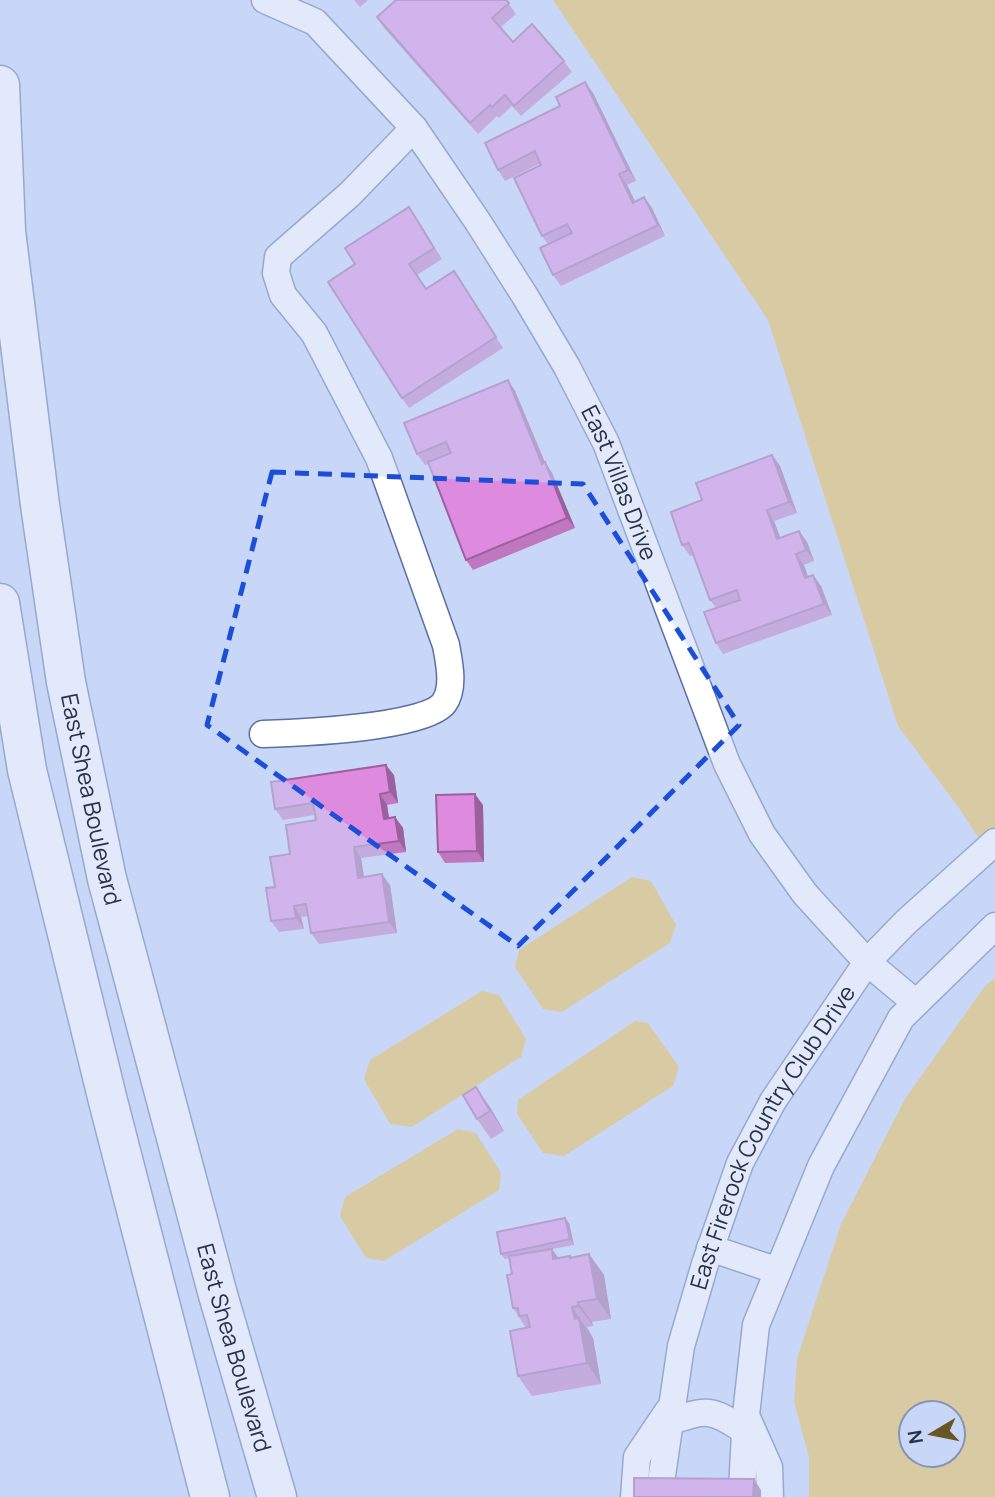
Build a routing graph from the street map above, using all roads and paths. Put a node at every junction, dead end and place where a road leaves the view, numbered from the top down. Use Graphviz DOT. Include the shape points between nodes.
graph roads {
  1 [pos="265,0"];
  2 [pos="0,85"];
  3 [pos="414,128"];
  4 [pos="0,603"];
  5 [pos="263,734"];
  6 [pos="995,842"];
  7 [pos="995,926"];
  8 [pos="867,962"];
  9 [pos="916,1003"];
  10 [pos="710,1248"];
  11 [pos="778,1271"];
  12 [pos="669,1414"];
  13 [pos="746,1423"];
  14 [pos="660,1489"];
  15 [pos="741,1490"];
  16 [pos="210,1497"];
  17 [pos="277,1497"];
  18 [pos="634,1497"];
  19 [pos="770,1497"];
  1 -- 3 [label="street, East Villas Drive" via="315,22"];
  2 -- 17 [label="main road, East Shea Boulevard" via="6,231 66,682 107,879"];
  3 -- 5 [label="street" via="350,194 278,257 276,273 283,295 314,333 379,458 446,645 449,689 437,710 418,717"];
  3 -- 8 [label="street, East Villas Drive" via="525,296 606,443 727,764 762,834 805,894"];
  4 -- 16 [label="main road" via="27,770"];
  6 -- 8 [label="street, East Firerock Country Club Drive"];
  7 -- 9 [label="street"];
  8 -- 9 [label="street, East Villas Drive"];
  8 -- 10 [label="street, East Firerock Country Club Drive" via="773,1101 740,1163"];
  9 -- 11 [label="street" via="901,1018 821,1166"];
  10 -- 11 [label="street"];
  10 -- 12 [label="street, East Firerock Country Club Drive" via="681,1346"];
  11 -- 13 [label="street" via="756,1325"];
  12 -- 13 [label="street" via="720,1414"];
  12 -- 14 [label="street, East Firerock Country Club Drive"];
  12 -- 18 [label="street" via="637,1457"];
  13 -- 15 [label="street"];
  13 -- 19 [label="street" via="769,1466"];
}
